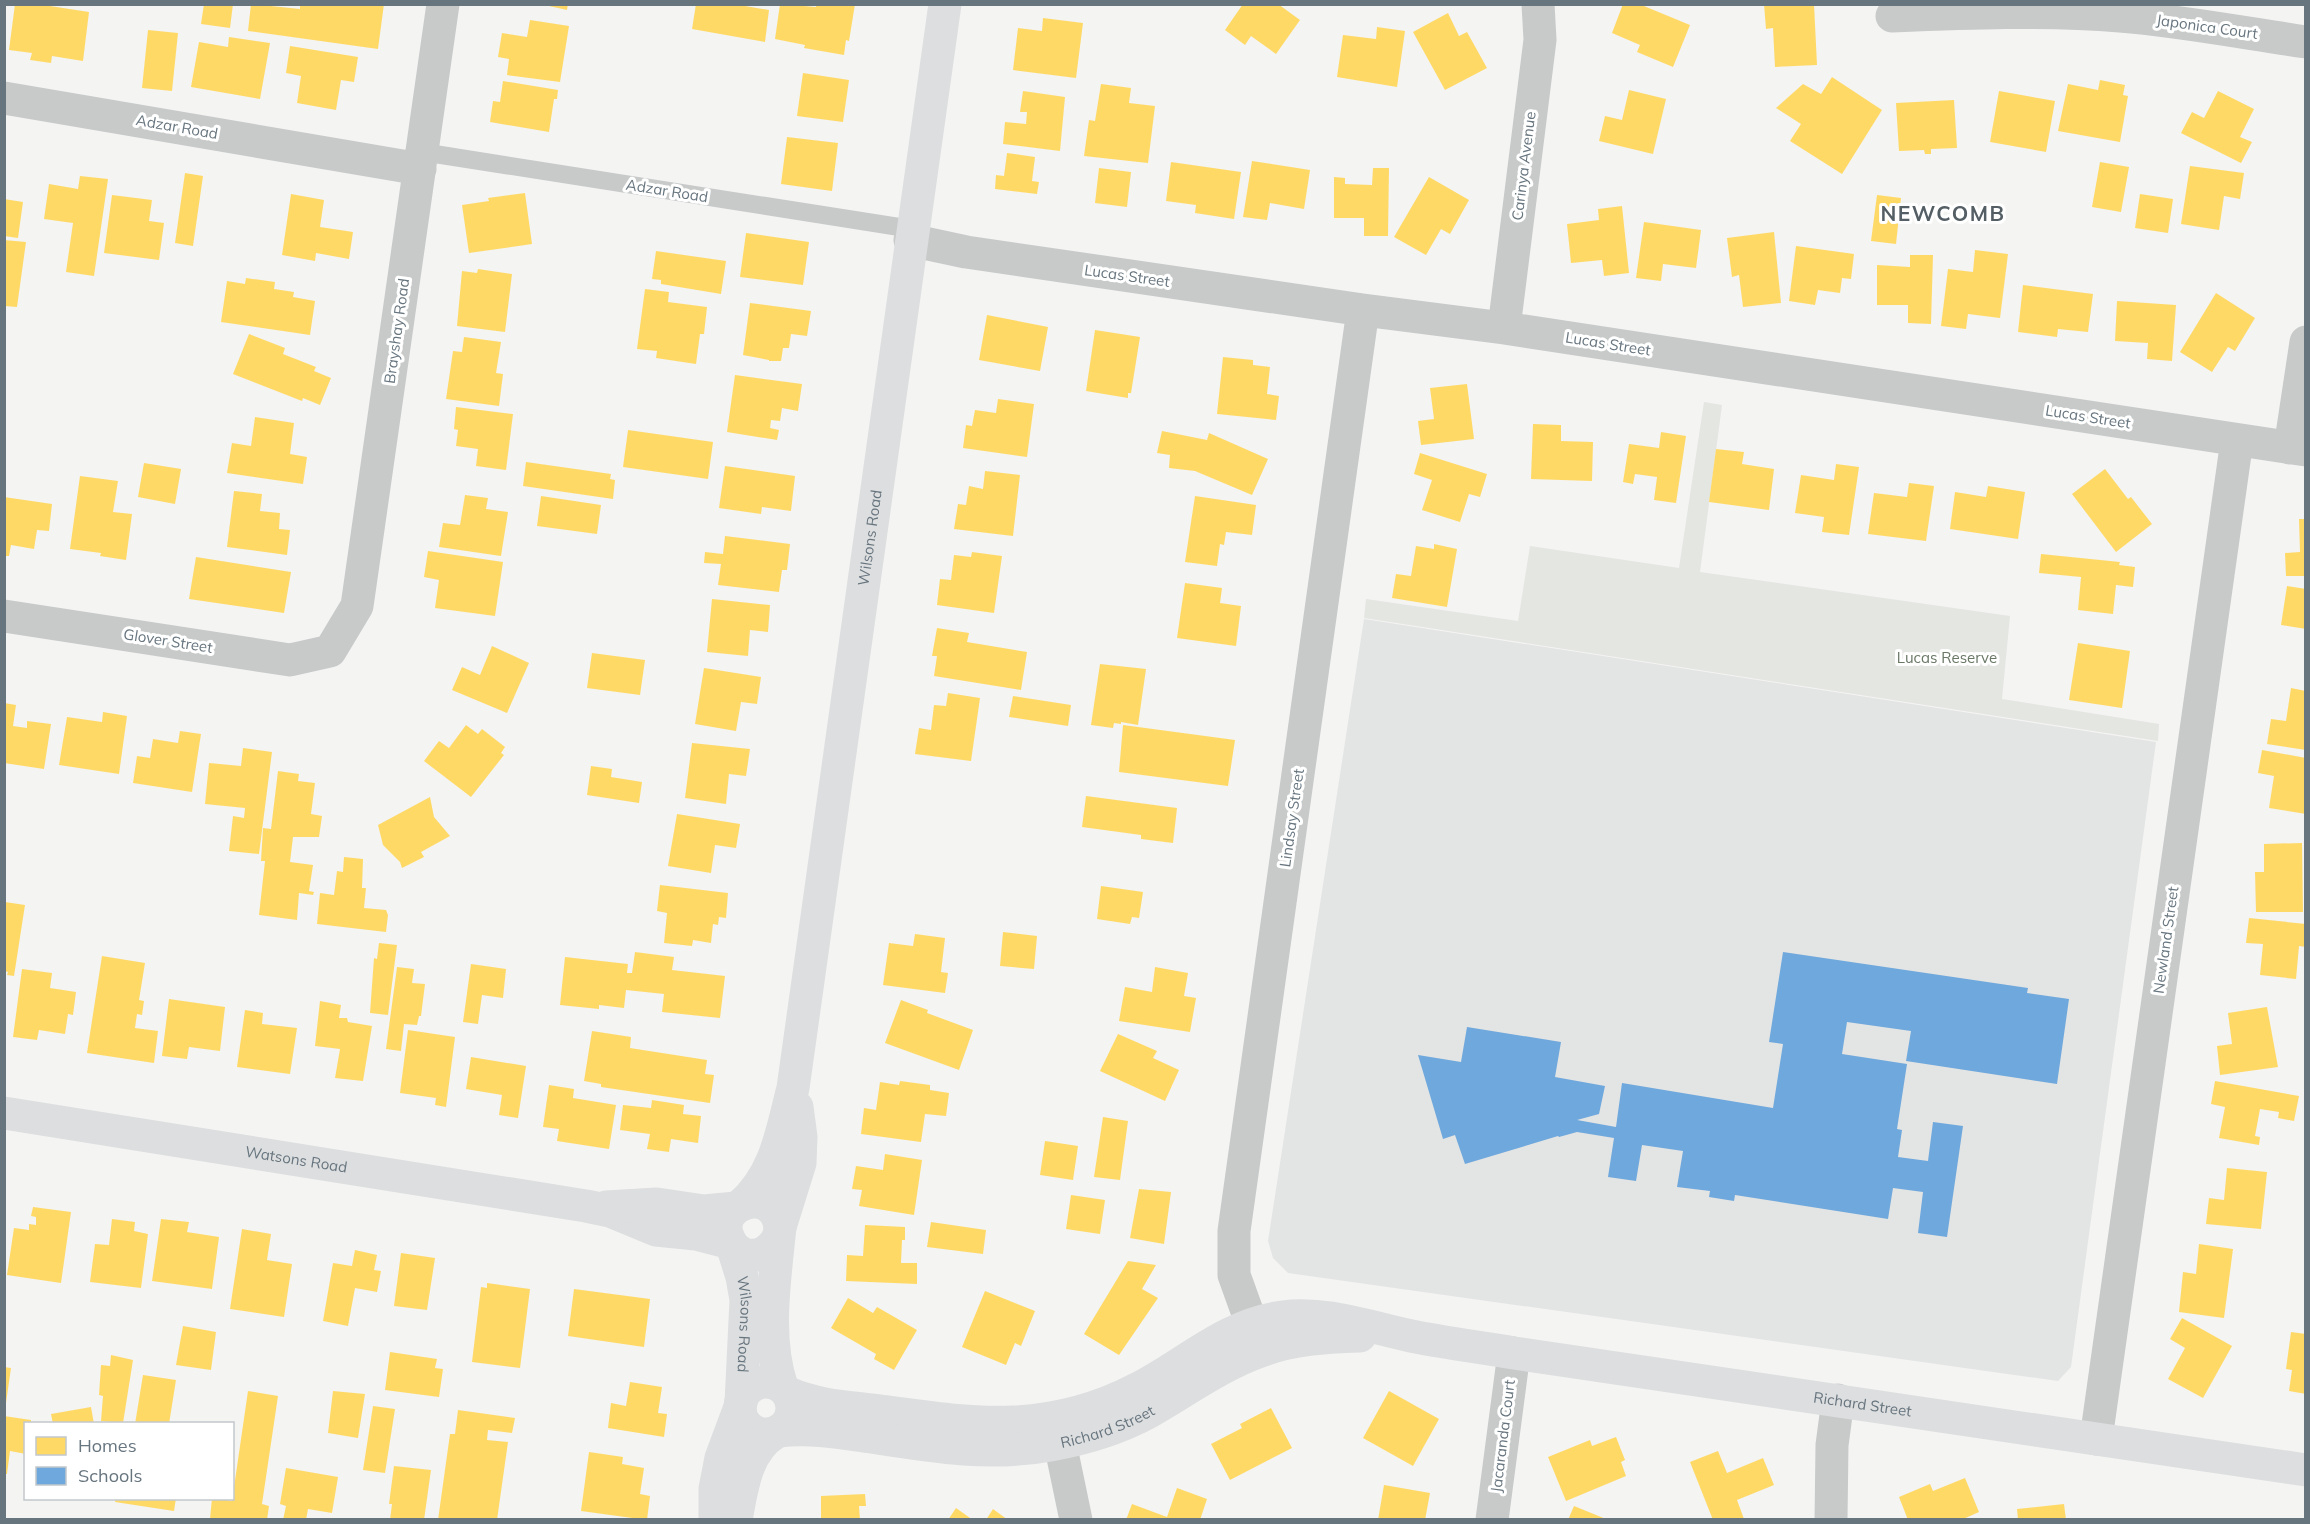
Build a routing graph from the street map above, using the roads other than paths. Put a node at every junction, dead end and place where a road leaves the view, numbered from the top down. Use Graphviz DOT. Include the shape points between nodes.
graph roads {
  1 [pos="444,4"];
  2 [pos="945,4"];
  3 [pos="1538,4"];
  4 [pos="1892,16"];
  5 [pos="2306,42"];
  6 [pos="4,98"];
  7 [pos="421,160"];
  8 [pos="911,234"];
  9 [pos="1363,310"];
  10 [pos="1504,328"];
  11 [pos="2306,342"];
  12 [pos="2237,440"];
  13 [pos="2298,449"];
  14 [pos="4,616"];
  15 [pos="330,651"];
  16 [pos="795,1072"];
  17 [pos="4,1113"];
  18 [pos="586,1206"];
  19 [pos="738,1206"];
  20 [pos="780,1231"];
  21 [pos="731,1244"];
  22 [pos="1257,1337"];
  23 [pos="1514,1353"];
  24 [pos="785,1390"];
  25 [pos="1838,1400"];
  26 [pos="740,1405"];
  27 [pos="1057,1430"];
  28 [pos="776,1432"];
  29 [pos="2096,1439"];
  30 [pos="2306,1470"];
  31 [pos="715,1520"];
  32 [pos="736,1520"];
  33 [pos="1076,1520"];
  34 [pos="1492,1520"];
  35 [pos="1831,1520"];
  1 -- 7 [label="street, Brayshay Road"];
  2 -- 8 [label="street, Wilsons Road"];
  3 -- 10 [label="street, Carinya Avenue" via="1540,40"];
  4 -- 5 [label="street, Japonica Court" via="2092,14 2162,20"];
  6 -- 7 [label="street, Adzar Road"];
  7 -- 8 [label="lane, Adzar Road"];
  7 -- 15 [label="street, Brayshay Road" via="357,606"];
  8 -- 9 [label="street, Lucas Street" via="966,252"];
  8 -- 16 [label="street, Wilsons Road"];
  9 -- 10 [label="street, Lucas Street"];
  9 -- 22 [label="street, Lindsay Street" via="1234,1231 1234,1275"];
  10 -- 12 [label="street, Lucas Street"];
  11 -- 13 [label="street"];
  12 -- 13 [label="street, Lucas Street"];
  12 -- 29 [label="street, Newland Street"];
  14 -- 15 [label="street, Glover Street" via="290,660"];
  16 -- 19 [label="street, Wilsons Road" via="772,1162 757,1190"];
  16 -- 20 [label="street, Wilsons Road" via="800,1163"];
  17 -- 18 [label="street, Watsons Road"];
  18 -- 19 [label="street, Watsons Road" via="657,1203 704,1211"];
  18 -- 21 [label="street, Watsons Road" via="610,1211 656,1230 696,1234"];
  19 -- 20 [label="street" via="764,1204 774,1211"];
  19 -- 21 [label="street" via="727,1222"];
  20 -- 21 [label="street" via="774,1246 759,1255 747,1255"];
  20 -- 24 [label="street, Wilsons Road" via="773,1338 775,1362"];
  21 -- 26 [label="street, Wilsons Road" via="746,1300"];
  22 -- 23 [label="street, Richard Street" via="1283,1317 1322,1317"];
  22 -- 27 [label="street, Richard Street" via="1216,1340 1169,1385 1092,1408"];
  23 -- 25 [label="street, Richard Street"];
  23 -- 34 [label="street, Jacaranda Court"];
  24 -- 26 [label="street" via="770,1382 757,1383 746,1391"];
  24 -- 27 [label="street, Richard Street" via="816,1403 967,1423 1018,1422"];
  24 -- 28 [label="street" via="792,1414"];
  25 -- 29 [label="street, Richard Street"];
  25 -- 35 [label="street" via="1832,1445"];
  26 -- 28 [label="street" via="748,1427 760,1433"];
  26 -- 31 [label="street, Wilsons Road" via="721,1458"];
  27 -- 28 [label="street, Richard Street" via="1016,1449 972,1450 821,1429"];
  27 -- 33 [label="street"];
  28 -- 32 [label="street" via="761,1444 750,1463"];
  29 -- 30 [label="street, Richard Street"];
}
